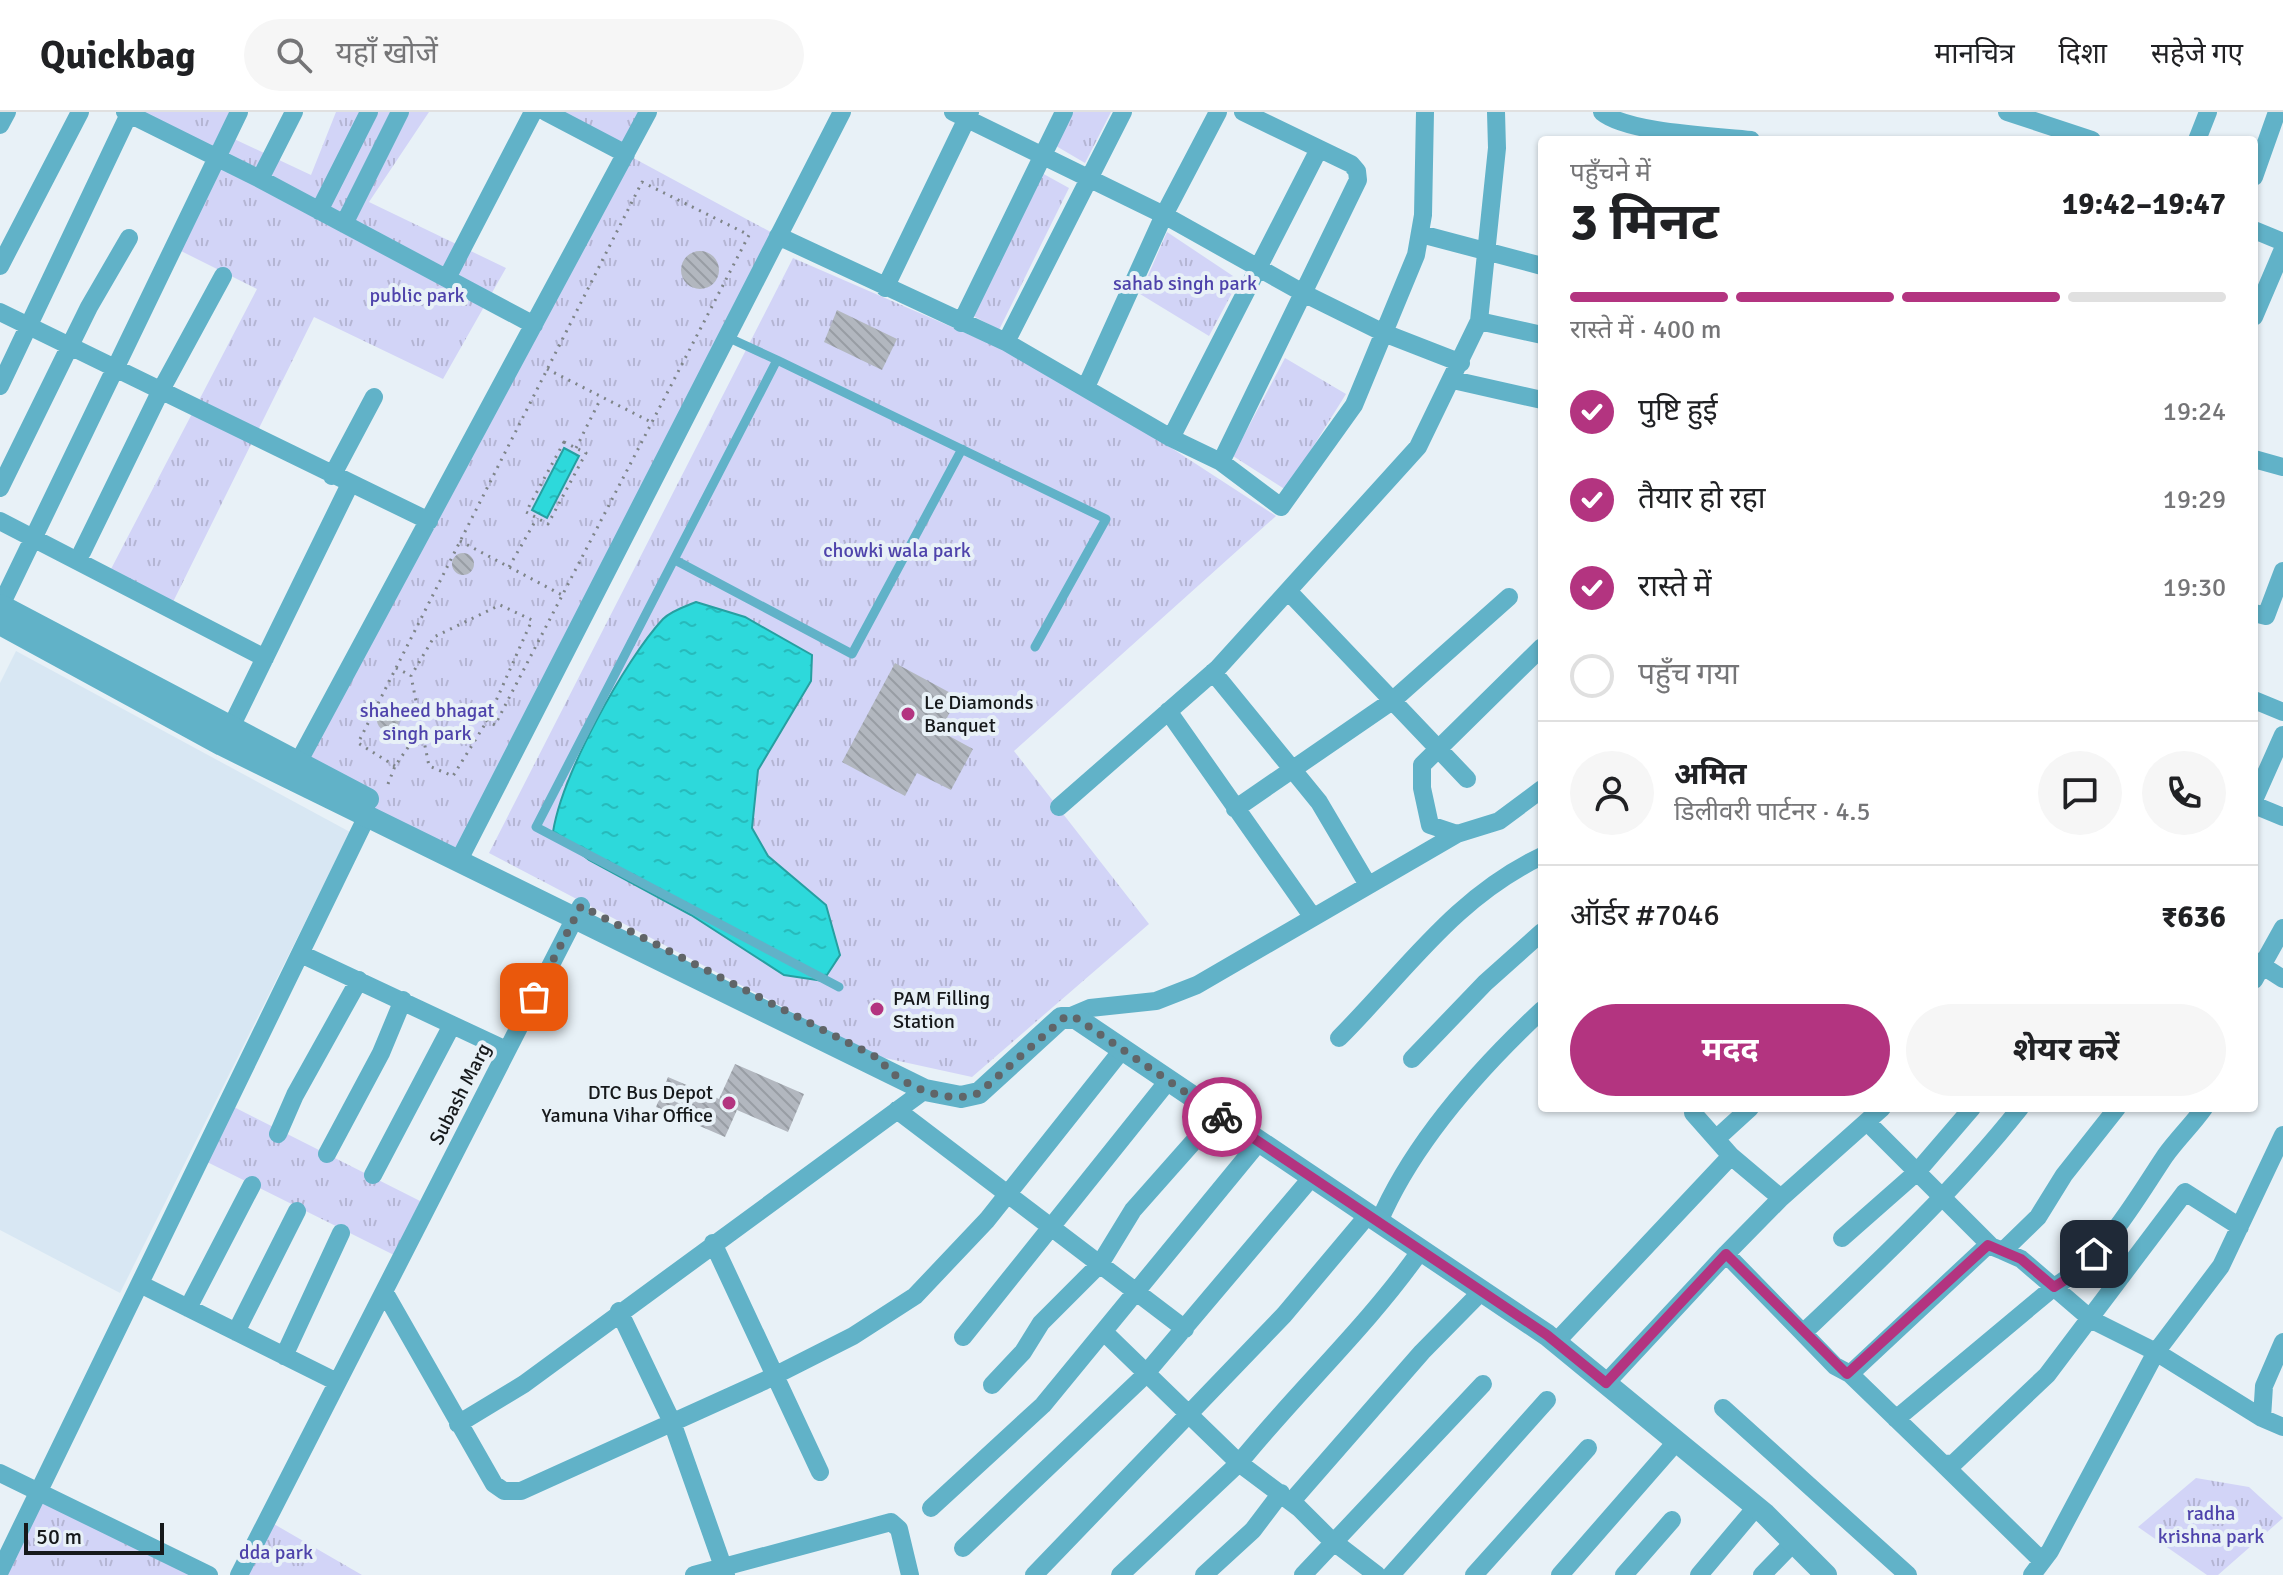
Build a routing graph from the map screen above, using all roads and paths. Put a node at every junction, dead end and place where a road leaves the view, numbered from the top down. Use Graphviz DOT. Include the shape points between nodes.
graph roads {
  1 [pos="7,112"];
  2 [pos="80,112"];
  3 [pos="239,112"];
  4 [pos="294,112"];
  5 [pos="369,112"];
  6 [pos="400,112"];
  7 [pos="533,112"];
  8 [pos="546,112"];
  9 [pos="648,112"];
  10 [pos="842,112"];
  11 [pos="1064,112"];
  12 [pos="1123,112"];
  13 [pos="1218,112"];
  14 [pos="1243,112"];
  15 [pos="1425,112"];
  16 [pos="1496,112"];
  17 [pos="1602,112"];
  18 [pos="2007,112"];
  19 [pos="2208,112"];
  20 [pos="2277,112"];
  21 [pos="128,113"];
  22 [pos="963,114"];
  23 [pos="2048,117"];
  24 [pos="0,125"];
  25 [pos="1710,136"];
  26 [pos="2041,136"];
  27 [pos="2084,136"];
  28 [pos="2199,136"];
  29 [pos="1319,149"];
  30 [pos="626,154"];
  31 [pos="1042,155"];
  32 [pos="217,159"];
  33 [pos="2258,166"];
  34 [pos="1091,178"];
  35 [pos="260,179"];
  36 [pos="319,211"];
  37 [pos="1164,215"];
  38 [pos="344,224"];
  39 [pos="2258,232"];
  40 [pos="1421,234"];
  41 [pos="778,236"];
  42 [pos="129,238"];
  43 [pos="2283,242"];
  44 [pos="2283,249"];
  45 [pos="1486,252"];
  46 [pos="1538,265"];
  47 [pos="0,266"];
  48 [pos="1258,270"];
  49 [pos="223,276"];
  50 [pos="447,278"];
  51 [pos="885,288"];
  52 [pos="1305,294"];
  53 [pos="2258,308"];
  54 [pos="0,312"];
  55 [pos="1479,321"];
  56 [pos="961,323"];
  57 [pos="534,325"];
  58 [pos="31,328"];
  59 [pos="1384,333"];
  60 [pos="1538,334"];
  61 [pos="727,337"];
  62 [pos="1006,342"];
  63 [pos="72,347"];
  64 [pos="777,360"];
  65 [pos="1461,363"];
  66 [pos="116,368"];
  67 [pos="547,369"];
  68 [pos="1453,380"];
  69 [pos="0,386"];
  70 [pos="1086,387"];
  71 [pos="161,390"];
  72 [pos="374,397"];
  73 [pos="602,397"];
  74 [pos="1538,399"];
  75 [pos="652,423"];
  76 [pos="1171,438"];
  77 [pos="576,448"];
  78 [pos="962,449"];
  79 [pos="2258,460"];
  80 [pos="1221,462"];
  81 [pos="2283,467"];
  82 [pos="341,480"];
  83 [pos="0,488"];
  84 [pos="537,518"];
  85 [pos="0,521"];
  86 [pos="429,521"];
  87 [pos="34,539"];
  88 [pos="460,541"];
  89 [pos="82,552"];
  90 [pos="675,560"];
  91 [pos="509,567"];
  92 [pos="2283,571"];
  93 [pos="1289,592"];
  94 [pos="562,595"];
  95 [pos="1509,597"];
  96 [pos="2258,614"];
  97 [pos="4,619"];
  98 [pos="1035,647"];
  99 [pos="1538,651"];
  100 [pos="265,658"];
  101 [pos="396,668"];
  102 [pos="1213,672"];
  103 [pos="411,676"];
  104 [pos="1392,701"];
  105 [pos="2258,702"];
  106 [pos="1168,711"];
  107 [pos="2283,712"];
  108 [pos="487,721"];
  109 [pos="423,725"];
  110 [pos="231,727"];
  111 [pos="2283,735"];
  112 [pos="1436,749"];
  113 [pos="395,766"];
  114 [pos="294,770"];
  115 [pos="1293,770"];
  116 [pos="1467,779"];
  117 [pos="388,784"];
  118 [pos="1538,792"];
  119 [pos="2258,794"];
  120 [pos="2258,805"];
  121 [pos="1059,807"];
  122 [pos="1235,809"];
  123 [pos="368,814"];
  124 [pos="2283,817"];
  125 [pos="1457,834"];
  126 [pos="462,855"];
  127 [pos="1538,858"];
  128 [pos="1368,885"];
  129 [pos="578,911"];
  130 [pos="1312,916"];
  131 [pos="2283,928"];
  132 [pos="1538,936"];
  133 [pos="301,954"];
  134 [pos="2258,967"];
  135 [pos="2258,969"];
  136 [pos="2283,979"];
  137 [pos="359,980"];
  138 [pos="839,987"];
  139 [pos="403,1000"];
  140 [pos="1538,1014"];
  141 [pos="1071,1016"];
  142 [pos="452,1025"];
  143 [pos="1339,1038"];
  144 [pos="506,1050"];
  145 [pos="1122,1050"];
  146 [pos="1412,1059"];
  147 [pos="1168,1081"];
  148 [pos="925,1090"];
  149 [pos="897,1110"];
  150 [pos="1746,1112"];
  151 [pos="1878,1112"];
  152 [pos="1969,1112"];
  153 [pos="2017,1112"];
  154 [pos="2114,1112"];
  155 [pos="2201,1112"];
  156 [pos="1693,1113"];
  157 [pos="1218,1114"];
  158 [pos="1867,1122"];
  159 [pos="278,1134"];
  160 [pos="2283,1135"];
  161 [pos="1716,1139"];
  162 [pos="1259,1142"];
  163 [pos="327,1154"];
  164 [pos="1731,1156"];
  165 [pos="1917,1172"];
  166 [pos="373,1175"];
  167 [pos="1312,1177"];
  168 [pos="252,1185"];
  169 [pos="1008,1195"];
  170 [pos="1942,1197"];
  171 [pos="1781,1198"];
  172 [pos="297,1211"];
  173 [pos="1374,1218"];
  174 [pos="1050,1227"];
  175 [pos="2240,1227"];
  176 [pos="341,1233"];
  177 [pos="1842,1238"];
  178 [pos="713,1243"];
  179 [pos="1996,1248"];
  180 [pos="1421,1250"];
  181 [pos="1726,1254"];
  182 [pos="1100,1264"];
  183 [pos="140,1284"];
  184 [pos="2054,1287"];
  185 [pos="1136,1289"];
  186 [pos="1482,1291"];
  187 [pos="385,1293"];
  188 [pos="188,1308"];
  189 [pos="619,1311"];
  190 [pos="2092,1320"];
  191 [pos="1185,1329"];
  192 [pos="236,1332"];
  193 [pos="1104,1332"];
  194 [pos="1803,1333"];
  195 [pos="963,1337"];
  196 [pos="1556,1342"];
  197 [pos="2283,1342"];
  198 [pos="2156,1352"];
  199 [pos="284,1356"];
  200 [pos="1147,1372"];
  201 [pos="776,1374"];
  202 [pos="1850,1374"];
  203 [pos="337,1382"];
  204 [pos="1606,1383"];
  205 [pos="1483,1384"];
  206 [pos="992,1385"];
  207 [pos="1547,1400"];
  208 [pos="1723,1408"];
  209 [pos="1187,1416"];
  210 [pos="2262,1418"];
  211 [pos="1896,1419"];
  212 [pos="672,1422"];
  213 [pos="458,1424"];
  214 [pos="2283,1427"];
  215 [pos="1677,1441"];
  216 [pos="1588,1448"];
  217 [pos="1239,1463"];
  218 [pos="1942,1463"];
  219 [pos="820,1472"];
  220 [pos="0,1473"];
  221 [pos="40,1491"];
  222 [pos="1286,1498"];
  223 [pos="1757,1506"];
  224 [pos="931,1508"];
  225 [pos="1672,1520"];
  226 [pos="1794,1542"];
  227 [pos="1336,1543"];
  228 [pos="963,1548"];
  229 [pos="2037,1568"];
  230 [pos="0,1571"];
  231 [pos="725,1571"];
  232 [pos="1821,1573"];
  233 [pos="209,1575"];
  234 [pos="239,1575"];
  235 [pos="694,1575"];
  236 [pos="910,1575"];
  237 [pos="1034,1575"];
  238 [pos="1120,1575"];
  239 [pos="1204,1575"];
  240 [pos="1303,1575"];
  241 [pos="1377,1575"];
  242 [pos="1391,1575"];
  243 [pos="1474,1575"];
  244 [pos="1560,1575"];
  245 [pos="1624,1575"];
  246 [pos="1699,1575"];
  247 [pos="1762,1575"];
  248 [pos="1908,1575"];
  1 -- 24 [label="street"];
  2 -- 47 [label="street"];
  3 -- 32 [label="street"];
  4 -- 35 [label="street"];
  5 -- 36 [label="street"];
  6 -- 38 [label="street"];
  7 -- 50 [label="street"];
  8 -- 30 [label="street"];
  9 -- 30 [label="street"];
  10 -- 41 [label="street"];
  11 -- 31 [label="street"];
  12 -- 34 [label="street"];
  13 -- 37 [label="street"];
  14 -- 29 [label="street"];
  15 -- 40 [label="street"];
  16 -- 45 [label="street"];
  17 -- 25 [label="street" via="1612,120"];
  18 -- 23 [label="street"];
  19 -- 28 [label="street"];
  20 -- 33 [label="street"];
  21 -- 32 [label="street"];
  21 -- 58 [label="street"];
  22 -- 31 [label="street"];
  22 -- 51 [label="street"];
  23 -- 26 [label="street"];
  23 -- 27 [label="street"];
  29 -- 48 [label="street"];
  29 -- 52 [label="street" via="1351,164 1358,180"];
  30 -- 57 [label="street"];
  31 -- 34 [label="street"];
  31 -- 56 [label="street"];
  32 -- 35 [label="street"];
  32 -- 66 [label="street"];
  34 -- 37 [label="street"];
  34 -- 62 [label="street"];
  35 -- 36 [label="street"];
  36 -- 38 [label="street"];
  37 -- 48 [label="street"];
  37 -- 70 [label="street"];
  38 -- 50 [label="street"];
  39 -- 43 [label="street"];
  40 -- 45 [label="street"];
  40 -- 59 [label="street"];
  41 -- 51 [label="street"];
  41 -- 61 [label="street"];
  42 -- 63 [label="street"];
  44 -- 53 [label="street"];
  45 -- 46 [label="street"];
  45 -- 55 [label="street"];
  48 -- 52 [label="street"];
  48 -- 76 [label="street"];
  49 -- 71 [label="street"];
  50 -- 57 [label="street"];
  51 -- 56 [label="street"];
  52 -- 59 [label="street"];
  52 -- 80 [label="street"];
  54 -- 58 [label="street"];
  55 -- 60 [label="street"];
  55 -- 65 [label="street"];
  56 -- 62 [label="street"];
  57 -- 86 [label="street"];
  58 -- 63 [label="street"];
  58 -- 69 [label="street"];
  59 -- 65 [label="street"];
  59 -- 80 [label="street" via="1354,405 1281,507"];
  61 -- 64 [label="lane"];
  61 -- 126 [label="street"];
  62 -- 70 [label="street"];
  63 -- 66 [label="street"];
  63 -- 83 [label="street"];
  64 -- 78 [label="lane"];
  64 -- 90 [label="lane"];
  65 -- 68 [label="street"];
  66 -- 71 [label="street"];
  66 -- 87 [label="street"];
  67 -- 73 [label="path"];
  67 -- 75 [label="path" via="642,182 749,235"];
  67 -- 88 [label="path"];
  68 -- 74 [label="street"];
  68 -- 93 [label="street" via="1404,467"];
  70 -- 76 [label="street"];
  71 -- 82 [label="street"];
  71 -- 89 [label="street"];
  72 -- 82 [label="street"];
  73 -- 75 [label="path"];
  73 -- 77 [label="path"];
  75 -- 94 [label="path"];
  76 -- 80 [label="street"];
  77 -- 84 [label="path" via="586,453 548,524"];
  77 -- 84 [label="path" via="564,442 526,512"];
  78 -- 90 [label="lane" via="852,654"];
  78 -- 98 [label="lane" via="1106,519"];
  79 -- 81 [label="street"];
  82 -- 86 [label="street"];
  82 -- 100 [label="street"];
  84 -- 91 [label="path"];
  85 -- 87 [label="street"];
  86 -- 114 [label="street"];
  87 -- 97 [label="street"];
  87 -- 100 [label="street"];
  88 -- 91 [label="path"];
  88 -- 101 [label="path"];
  90 -- 138 [label="lane" via="536,827"];
  91 -- 94 [label="path"];
  92 -- 96 [label="street" via="2266,616"];
  93 -- 102 [label="street"];
  93 -- 104 [label="street"];
  94 -- 108 [label="path" via="495,725"];
  95 -- 104 [label="street"];
  97 -- 110 [label="street"];
  97 -- 114 [label="street"];
  99 -- 112 [label="street"];
  100 -- 110 [label="street"];
  101 -- 103 [label="path"];
  101 -- 113 [label="path" via="358,743"];
  102 -- 106 [label="street"];
  102 -- 115 [label="street"];
  103 -- 108 [label="path" via="434,637 500,605 532,620"];
  103 -- 109 [label="path"];
  104 -- 112 [label="street"];
  104 -- 115 [label="street"];
  105 -- 107 [label="street"];
  106 -- 121 [label="street"];
  106 -- 122 [label="street"];
  108 -- 109 [label="path" via="453,776 429,766"];
  109 -- 113 [label="path"];
  110 -- 114 [label="street"];
  111 -- 119 [label="street"];
  112 -- 116 [label="street"];
  112 -- 125 [label="street" via="1422,765 1430,825"];
  113 -- 117 [label="path"];
  114 -- 123 [label="street"];
  114 -- 126 [label="street"];
  115 -- 122 [label="street"];
  115 -- 128 [label="street" via="1319,802"];
  118 -- 125 [label="street" via="1499,821"];
  120 -- 124 [label="street"];
  122 -- 130 [label="street"];
  123 -- 126 [label="street"];
  123 -- 133 [label="street"];
  125 -- 128 [label="street"];
  126 -- 129 [label="street"];
  127 -- 143 [label="street" via="1504,875 1447,920"];
  128 -- 130 [label="street"];
  129 -- 144 [label="street, Subash Marg"];
  129 -- 148 [label="street" via="880,1059 886,1069"];
  130 -- 141 [label="street" via="1197,985 1156,1001 1090,1008"];
  131 -- 134 [label="street"];
  132 -- 146 [label="street"];
  133 -- 137 [label="street"];
  133 -- 183 [label="street"];
  135 -- 136 [label="street"];
  137 -- 139 [label="street"];
  137 -- 159 [label="street"];
  139 -- 142 [label="street"];
  139 -- 163 [label="street"];
  140 -- 173 [label="street" via="1444,1119"];
  141 -- 145 [label="street"];
  141 -- 148 [label="street" via="1061,1018 979,1093 961,1097"];
  142 -- 144 [label="street"];
  142 -- 166 [label="street"];
  144 -- 187 [label="street, Subash Marg"];
  145 -- 147 [label="street"];
  145 -- 169 [label="street"];
  147 -- 157 [label="street"];
  147 -- 174 [label="street"];
  148 -- 149 [label="street"];
  149 -- 169 [label="street"];
  149 -- 178 [label="street"];
  150 -- 161 [label="street"];
  151 -- 158 [label="street"];
  152 -- 165 [label="street"];
  153 -- 170 [label="street"];
  154 -- 179 [label="street" via="2038,1217"];
  155 -- 184 [label="street" via="2129,1214 2076,1273"];
  156 -- 161 [label="street"];
  157 -- 162 [label="street"];
  157 -- 182 [label="street" via="1133,1210"];
  158 -- 165 [label="street"];
  158 -- 171 [label="street"];
  160 -- 175 [label="street"];
  161 -- 164 [label="street"];
  162 -- 167 [label="street"];
  162 -- 185 [label="street"];
  164 -- 171 [label="street"];
  164 -- 196 [label="street"];
  165 -- 170 [label="street"];
  165 -- 177 [label="street"];
  167 -- 173 [label="street"];
  167 -- 191 [label="street"];
  168 -- 188 [label="street"];
  169 -- 174 [label="street"];
  169 -- 201 [label="street" via="915,1296 853,1336"];
  170 -- 179 [label="street"];
  170 -- 194 [label="street"];
  171 -- 181 [label="street"];
  172 -- 192 [label="street"];
  173 -- 180 [label="street"];
  173 -- 209 [label="street"];
  174 -- 182 [label="street"];
  174 -- 195 [label="street"];
  175 -- 190 [label="street" via="2185,1192"];
  175 -- 198 [label="street" via="2221,1266"];
  176 -- 199 [label="street"];
  178 -- 189 [label="street"];
  178 -- 201 [label="street"];
  179 -- 184 [label="street" via="2021,1259"];
  179 -- 202 [label="street"];
  180 -- 186 [label="street"];
  180 -- 217 [label="street"];
  181 -- 194 [label="street"];
  181 -- 204 [label="street"];
  182 -- 185 [label="street"];
  182 -- 206 [label="street" via="1041,1323"];
  183 -- 188 [label="street"];
  183 -- 221 [label="street"];
  184 -- 190 [label="street"];
  184 -- 211 [label="street"];
  185 -- 191 [label="street"];
  185 -- 193 [label="street"];
  186 -- 196 [label="street"];
  186 -- 222 [label="street"];
  187 -- 203 [label="street, Subash Marg"];
  187 -- 213 [label="street"];
  188 -- 192 [label="street"];
  189 -- 212 [label="street"];
  189 -- 213 [label="street" via="524,1384"];
  190 -- 198 [label="street"];
  190 -- 218 [label="street" via="2047,1375 1960,1459"];
  191 -- 200 [label="street"];
  192 -- 199 [label="street"];
  193 -- 200 [label="street"];
  193 -- 224 [label="street" via="1043,1405"];
  194 -- 202 [label="street"];
  196 -- 204 [label="street"];
  197 -- 210 [label="street" via="2264,1386"];
  198 -- 210 [label="street"];
  198 -- 229 [label="street"];
  199 -- 203 [label="street"];
  200 -- 209 [label="street"];
  200 -- 228 [label="street"];
  201 -- 212 [label="street"];
  201 -- 219 [label="street"];
  202 -- 211 [label="street"];
  203 -- 234 [label="street, Subash Marg"];
  204 -- 215 [label="street"];
  205 -- 227 [label="street"];
  207 -- 242 [label="street"];
  208 -- 248 [label="street"];
  209 -- 217 [label="street"];
  209 -- 237 [label="street"];
  210 -- 214 [label="street"];
  211 -- 218 [label="street"];
  212 -- 213 [label="street" via="511,1492 494,1484"];
  212 -- 231 [label="street"];
  215 -- 223 [label="street"];
  215 -- 244 [label="street"];
  216 -- 243 [label="street"];
  217 -- 222 [label="street"];
  217 -- 238 [label="street"];
  218 -- 229 [label="street"];
  220 -- 221 [label="street"];
  221 -- 230 [label="street"];
  221 -- 233 [label="street"];
  222 -- 227 [label="street"];
  222 -- 239 [label="street"];
  223 -- 226 [label="street"];
  223 -- 246 [label="street"];
  225 -- 245 [label="street"];
  226 -- 232 [label="street"];
  226 -- 247 [label="street"];
  227 -- 240 [label="street"];
  227 -- 241 [label="street"];
  231 -- 235 [label="street"];
  231 -- 236 [label="street" via="891,1522 899,1529"];
}
